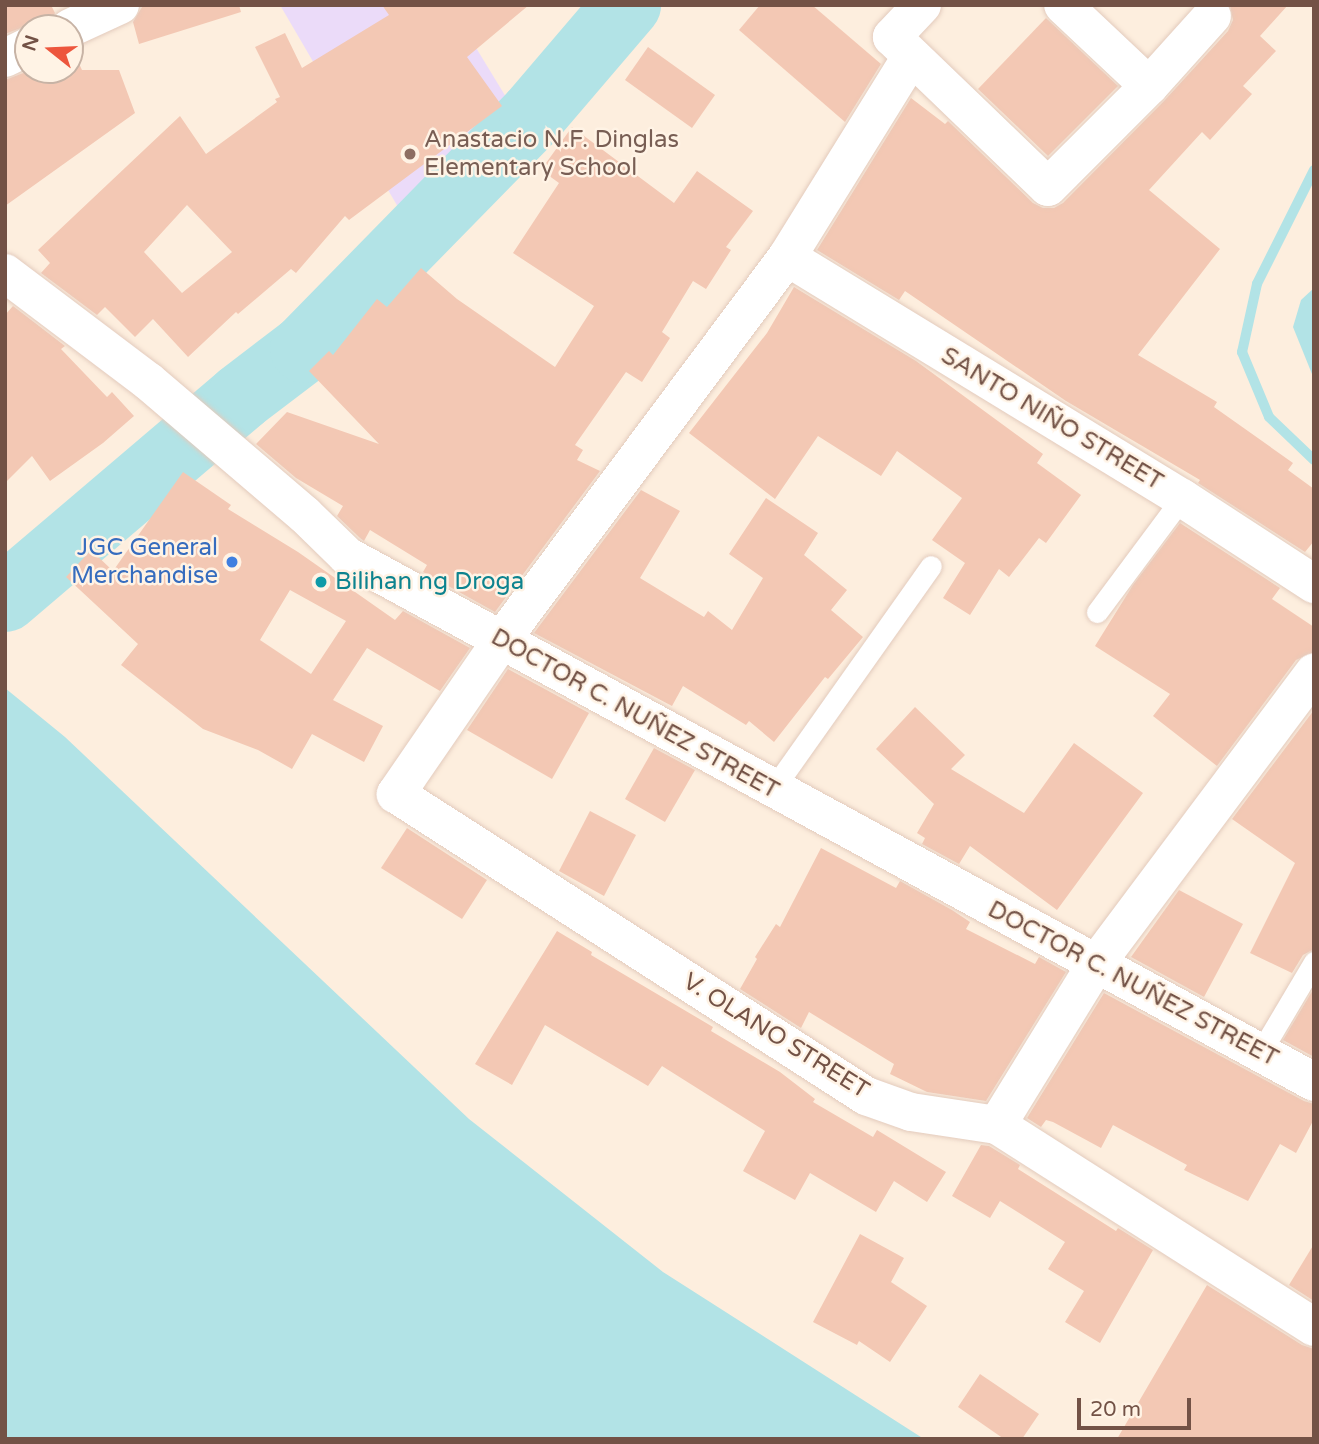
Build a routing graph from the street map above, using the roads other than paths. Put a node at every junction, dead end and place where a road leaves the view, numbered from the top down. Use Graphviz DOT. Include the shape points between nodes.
graph roads {
  1 [pos="120,5"];
  2 [pos="922,5"];
  3 [pos="1063,5"];
  4 [pos="1212,16"];
  5 [pos="84,22"];
  6 [pos="911,57"];
  7 [pos="1149,86"];
  8 [pos="788,257"];
  9 [pos="5,273"];
  10 [pos="1182,498"];
  11 [pos="931,566"];
  12 [pos="1314,584"];
  13 [pos="1097,611"];
  14 [pos="501,641"];
  15 [pos="1314,673"];
  16 [pos="773,789"];
  17 [pos="1314,962"];
  18 [pos="1096,964"];
  19 [pos="1260,1053"];
  20 [pos="1314,1082"];
  21 [pos="996,1125"];
  22 [pos="1314,1328"];
  1 -- 5 [label="street"];
  2 -- 6 [label="street" via="892,37"];
  3 -- 7 [label="street"];
  4 -- 7 [label="street"];
  6 -- 7 [label="street" via="1048,187"];
  6 -- 8 [label="street"];
  8 -- 10 [label="street, SANTO NIÑO STREET"];
  8 -- 14 [label="street"];
  9 -- 14 [label="street, DOCTOR C. NUÑEZ STREET" via="148,381 305,514 347,556"];
  10 -- 12 [label="street, SANTO NIÑO STREET"];
  10 -- 13 [label="lane"];
  11 -- 16 [label="lane"];
  14 -- 16 [label="street, DOCTOR C. NUÑEZ STREET"];
  14 -- 21 [label="street, V. OLANO STREET" via="396,794 866,1096 911,1112"];
  15 -- 18 [label="street"];
  16 -- 18 [label="street, DOCTOR C. NUÑEZ STREET"];
  17 -- 19 [label="lane"];
  18 -- 19 [label="street, DOCTOR C. NUÑEZ STREET"];
  18 -- 21 [label="street"];
  19 -- 20 [label="street, DOCTOR C. NUÑEZ STREET"];
  21 -- 22 [label="street, V. OLANO STREET"];
}
